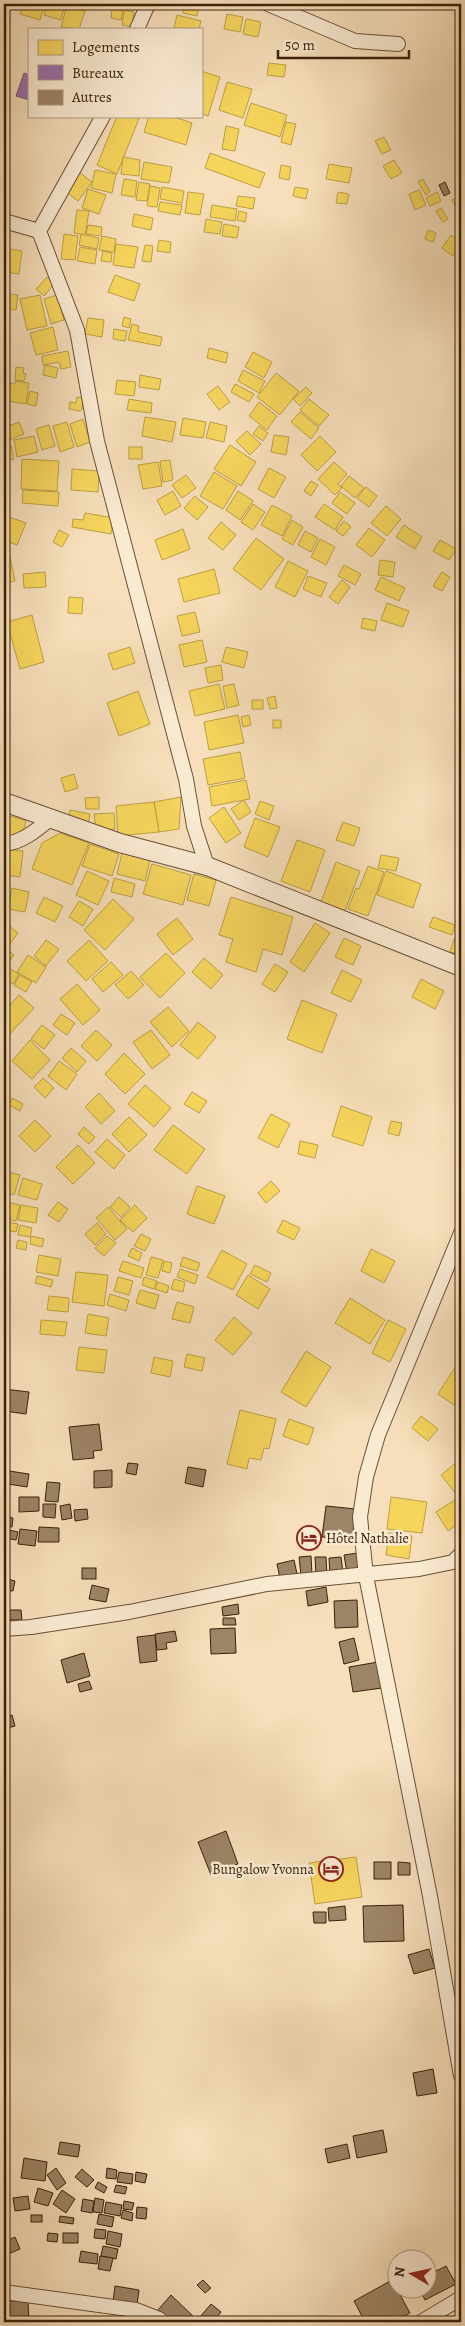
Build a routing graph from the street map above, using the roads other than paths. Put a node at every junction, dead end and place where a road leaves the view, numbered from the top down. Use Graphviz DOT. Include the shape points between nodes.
graph roads {
  1 [pos="148,4"];
  2 [pos="268,4"];
  3 [pos="137,28"];
  4 [pos="398,44"];
  5 [pos="102,118"];
  6 [pos="4,221"];
  7 [pos="39,231"];
  8 [pos="4,802"];
  9 [pos="50,819"];
  10 [pos="4,844"];
  11 [pos="207,866"];
  12 [pos="461,968"];
  13 [pos="461,1233"];
  14 [pos="461,1554"];
  15 [pos="366,1576"];
  16 [pos="4,1629"];
  17 [pos="461,2076"];
  18 [pos="4,2292"];
  19 [pos="461,2298"];
  20 [pos="162,2322"];
  21 [pos="421,2322"];
  1 -- 3 [label="street"];
  2 -- 4 [label="street" via="355,41"];
  5 -- 7 [label="street"];
  6 -- 7 [label="street"];
  7 -- 11 [label="street" via="77,330 97,441 186,779 194,826"];
  8 -- 9 [label="street"];
  9 -- 10 [label="street" via="24,838"];
  9 -- 11 [label="street" via="120,843"];
  11 -- 12 [label="street"];
  13 -- 15 [label="street" via="378,1435 366,1477 360,1517"];
  14 -- 15 [label="street" via="453,1562"];
  15 -- 16 [label="street" via="267,1584 129,1612"];
  15 -- 17 [label="street" via="430,1896"];
  18 -- 20 [label="street" via="136,2310"];
  19 -- 21 [label="street"];
}
